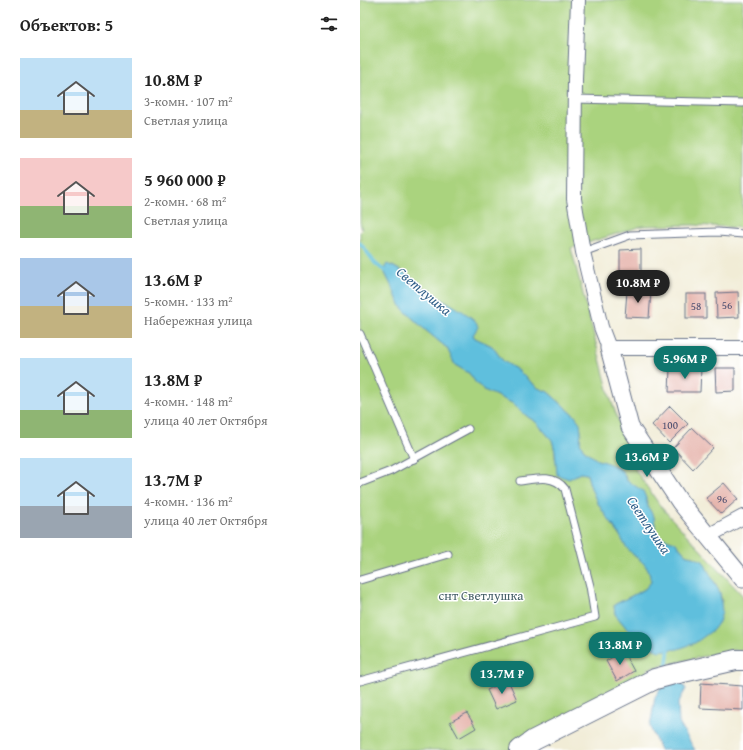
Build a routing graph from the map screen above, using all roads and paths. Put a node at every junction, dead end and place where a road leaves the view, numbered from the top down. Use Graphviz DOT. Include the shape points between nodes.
graph roads {
  1 [pos="578,0"];
  2 [pos="576,99"];
  3 [pos="743,103"];
  4 [pos="743,234"];
  5 [pos="583,252"];
  6 [pos="360,334"];
  7 [pos="609,348"];
  8 [pos="743,348"];
  9 [pos="468,429"];
  10 [pos="414,459"];
  11 [pos="520,481"];
  12 [pos="360,483"];
  13 [pos="743,517"];
  14 [pos="708,536"];
  15 [pos="448,554"];
  16 [pos="743,579"];
  17 [pos="360,580"];
  18 [pos="743,660"];
  19 [pos="360,681"];
  20 [pos="531,747"];
  1 -- 2 [label="street"];
  2 -- 3 [label="lane"];
  2 -- 5 [label="street" via="574,199"];
  4 -- 5 [label="lane" via="718,232 630,236"];
  5 -- 7 [label="street" via="601,327"];
  6 -- 10 [label="lane"];
  7 -- 8 [label="street"];
  7 -- 14 [label="street" via="630,427 680,502"];
  9 -- 10 [label="lane"];
  10 -- 12 [label="lane"];
  11 -- 19 [label="lane" via="546,478 561,484 565,489 590,586 595,617"];
  13 -- 14 [label="street"];
  14 -- 16 [label="street"];
  15 -- 17 [label="lane"];
  18 -- 20 [label="main road" via="663,677"];
}
